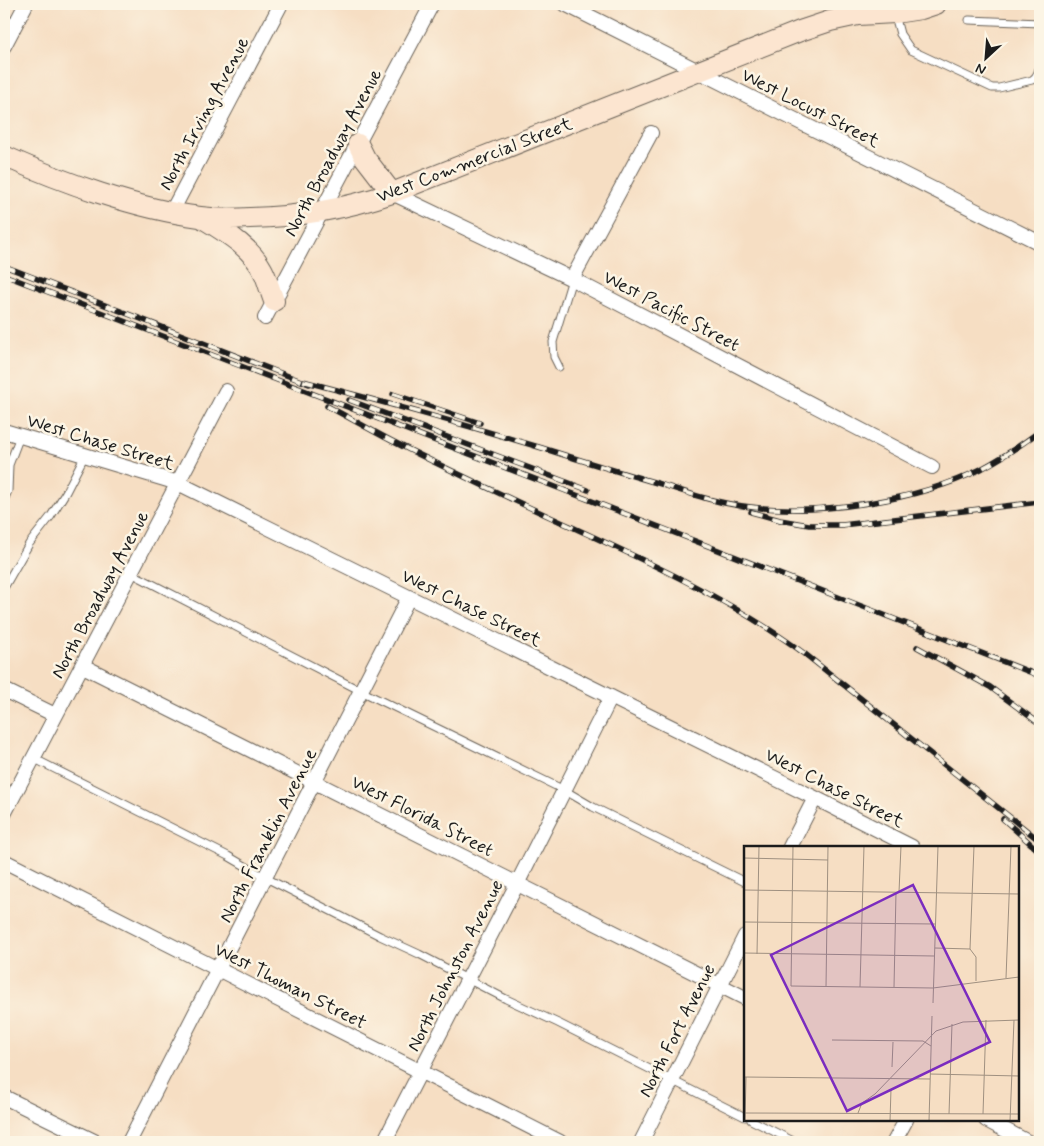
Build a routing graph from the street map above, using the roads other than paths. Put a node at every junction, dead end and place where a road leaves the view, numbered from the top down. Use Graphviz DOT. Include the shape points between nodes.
graph roads {
  1 [pos="26,4"];
  2 [pos="281,4"];
  3 [pos="432,4"];
  4 [pos="565,4"];
  5 [pos="936,4"];
  6 [pos="895,13"];
  7 [pos="969,20"];
  8 [pos="1040,23"];
  9 [pos="4,46"];
  10 [pos="1040,63"];
  11 [pos="697,71"];
  12 [pos="651,133"];
  13 [pos="358,144"];
  14 [pos="4,156"];
  15 [pos="392,193"];
  16 [pos="320,212"];
  17 [pos="171,213"];
  18 [pos="202,218"];
  19 [pos="1040,243"];
  20 [pos="572,279"];
  21 [pos="269,310"];
  22 [pos="559,367"];
  23 [pos="226,392"];
  24 [pos="4,431"];
  25 [pos="20,436"];
  26 [pos="84,455"];
  27 [pos="932,467"];
  28 [pos="178,483"];
  29 [pos="4,500"];
  30 [pos="131,573"];
  31 [pos="5,586"];
  32 [pos="409,597"];
  33 [pos="83,666"];
  34 [pos="4,690"];
  35 [pos="361,691"];
  36 [pos="610,697"];
  37 [pos="55,715"];
  38 [pos="33,758"];
  39 [pos="315,782"];
  40 [pos="564,790"];
  41 [pos="815,798"];
  42 [pos="4,814"];
  43 [pos="791,846"];
  44 [pos="910,846"];
  45 [pos="4,862"];
  46 [pos="266,878"];
  47 [pos="744,882"];
  48 [pos="517,884"];
  49 [pos="744,938"];
  50 [pos="219,970"];
  51 [pos="468,980"];
  52 [pos="720,986"];
  53 [pos="744,998"];
  54 [pos="421,1071"];
  55 [pos="672,1080"];
  56 [pos="4,1097"];
  57 [pos="744,1116"];
  58 [pos="753,1121"];
  59 [pos="905,1121"];
  60 [pos="988,1121"];
  61 [pos="96,1142"];
  62 [pos="129,1142"];
  63 [pos="384,1142"];
  64 [pos="560,1142"];
  65 [pos="641,1142"];
  66 [pos="795,1142"];
  67 [pos="894,1142"];
  68 [pos="1028,1142"];
  1 -- 9 [label="street"];
  2 -- 17 [label="street, North Irving Avenue"];
  3 -- 13 [label="street, North Broadway Avenue"];
  4 -- 11 [label="street, West Locust Street"];
  5 -- 6 [label="street, West Commercial Street"];
  6 -- 10 [label="lane" via="900,34 910,50 992,88 1036,78"];
  6 -- 11 [label="street, West Commercial Street" via="830,20"];
  7 -- 8 [label="lane"];
  11 -- 15 [label="street, West Commercial Street"];
  11 -- 19 [label="street, West Locust Street"];
  12 -- 20 [label="street"];
  13 -- 15 [label="street"];
  13 -- 16 [label="street, North Broadway Avenue"];
  14 -- 17 [label="street, West Commercial Street" via="98,192"];
  15 -- 16 [label="street, West Commercial Street"];
  15 -- 20 [label="street, West Pacific Street"];
  16 -- 18 [label="street, West Commercial Street" via="286,217"];
  16 -- 21 [label="street, North Broadway Avenue"];
  17 -- 18 [label="street, West Commercial Street"];
  18 -- 21 [label="street" via="250,252 264,273"];
  20 -- 22 [label="lane" via="553,342 554,357"];
  20 -- 27 [label="street, West Pacific Street"];
  23 -- 28 [label="street, North Broadway Avenue"];
  24 -- 25 [label="street, West Chase Street"];
  25 -- 26 [label="street, West Chase Street"];
  25 -- 29 [label="lane" via="9,465 8,491"];
  26 -- 28 [label="street, West Chase Street"];
  26 -- 31 [label="lane" via="66,492 29,544"];
  28 -- 30 [label="street, North Broadway Avenue"];
  28 -- 32 [label="street, West Chase Street"];
  30 -- 33 [label="street, North Broadway Avenue"];
  30 -- 35 [label="lane"];
  32 -- 35 [label="street, North Franklin Avenue"];
  32 -- 36 [label="street, West Chase Street"];
  33 -- 37 [label="street, North Broadway Avenue"];
  33 -- 39 [label="street, West Florida Street"];
  34 -- 37 [label="street"];
  35 -- 39 [label="street, North Franklin Avenue"];
  35 -- 40 [label="lane"];
  36 -- 40 [label="street, North Johnston Avenue"];
  36 -- 41 [label="street, West Chase Street"];
  37 -- 38 [label="street, North Broadway Avenue"];
  38 -- 42 [label="street, North Broadway Avenue"];
  38 -- 46 [label="lane"];
  39 -- 46 [label="street, North Franklin Avenue"];
  39 -- 48 [label="street, West Florida Street"];
  40 -- 47 [label="lane"];
  40 -- 48 [label="street, North Johnston Avenue"];
  41 -- 43 [label="street"];
  41 -- 44 [label="street, West Chase Street"];
  45 -- 50 [label="street, West Thoman Street"];
  46 -- 50 [label="street, North Franklin Avenue"];
  46 -- 51 [label="lane"];
  48 -- 51 [label="street, North Johnston Avenue"];
  48 -- 52 [label="street, West Florida Street"];
  49 -- 52 [label="street, North Fort Avenue"];
  50 -- 54 [label="street, West Thoman Street"];
  50 -- 62 [label="street, North Franklin Avenue"];
  51 -- 54 [label="street, North Johnston Avenue"];
  51 -- 55 [label="lane"];
  52 -- 53 [label="street, West Florida Street"];
  52 -- 55 [label="street, North Fort Avenue"];
  54 -- 63 [label="street, North Johnston Avenue"];
  54 -- 64 [label="street, West Thoman Street"];
  55 -- 57 [label="lane"];
  55 -- 65 [label="street, North Fort Avenue"];
  56 -- 61 [label="street"];
  58 -- 66 [label="lane"];
  59 -- 67 [label="street"];
  60 -- 68 [label="street"];
}
